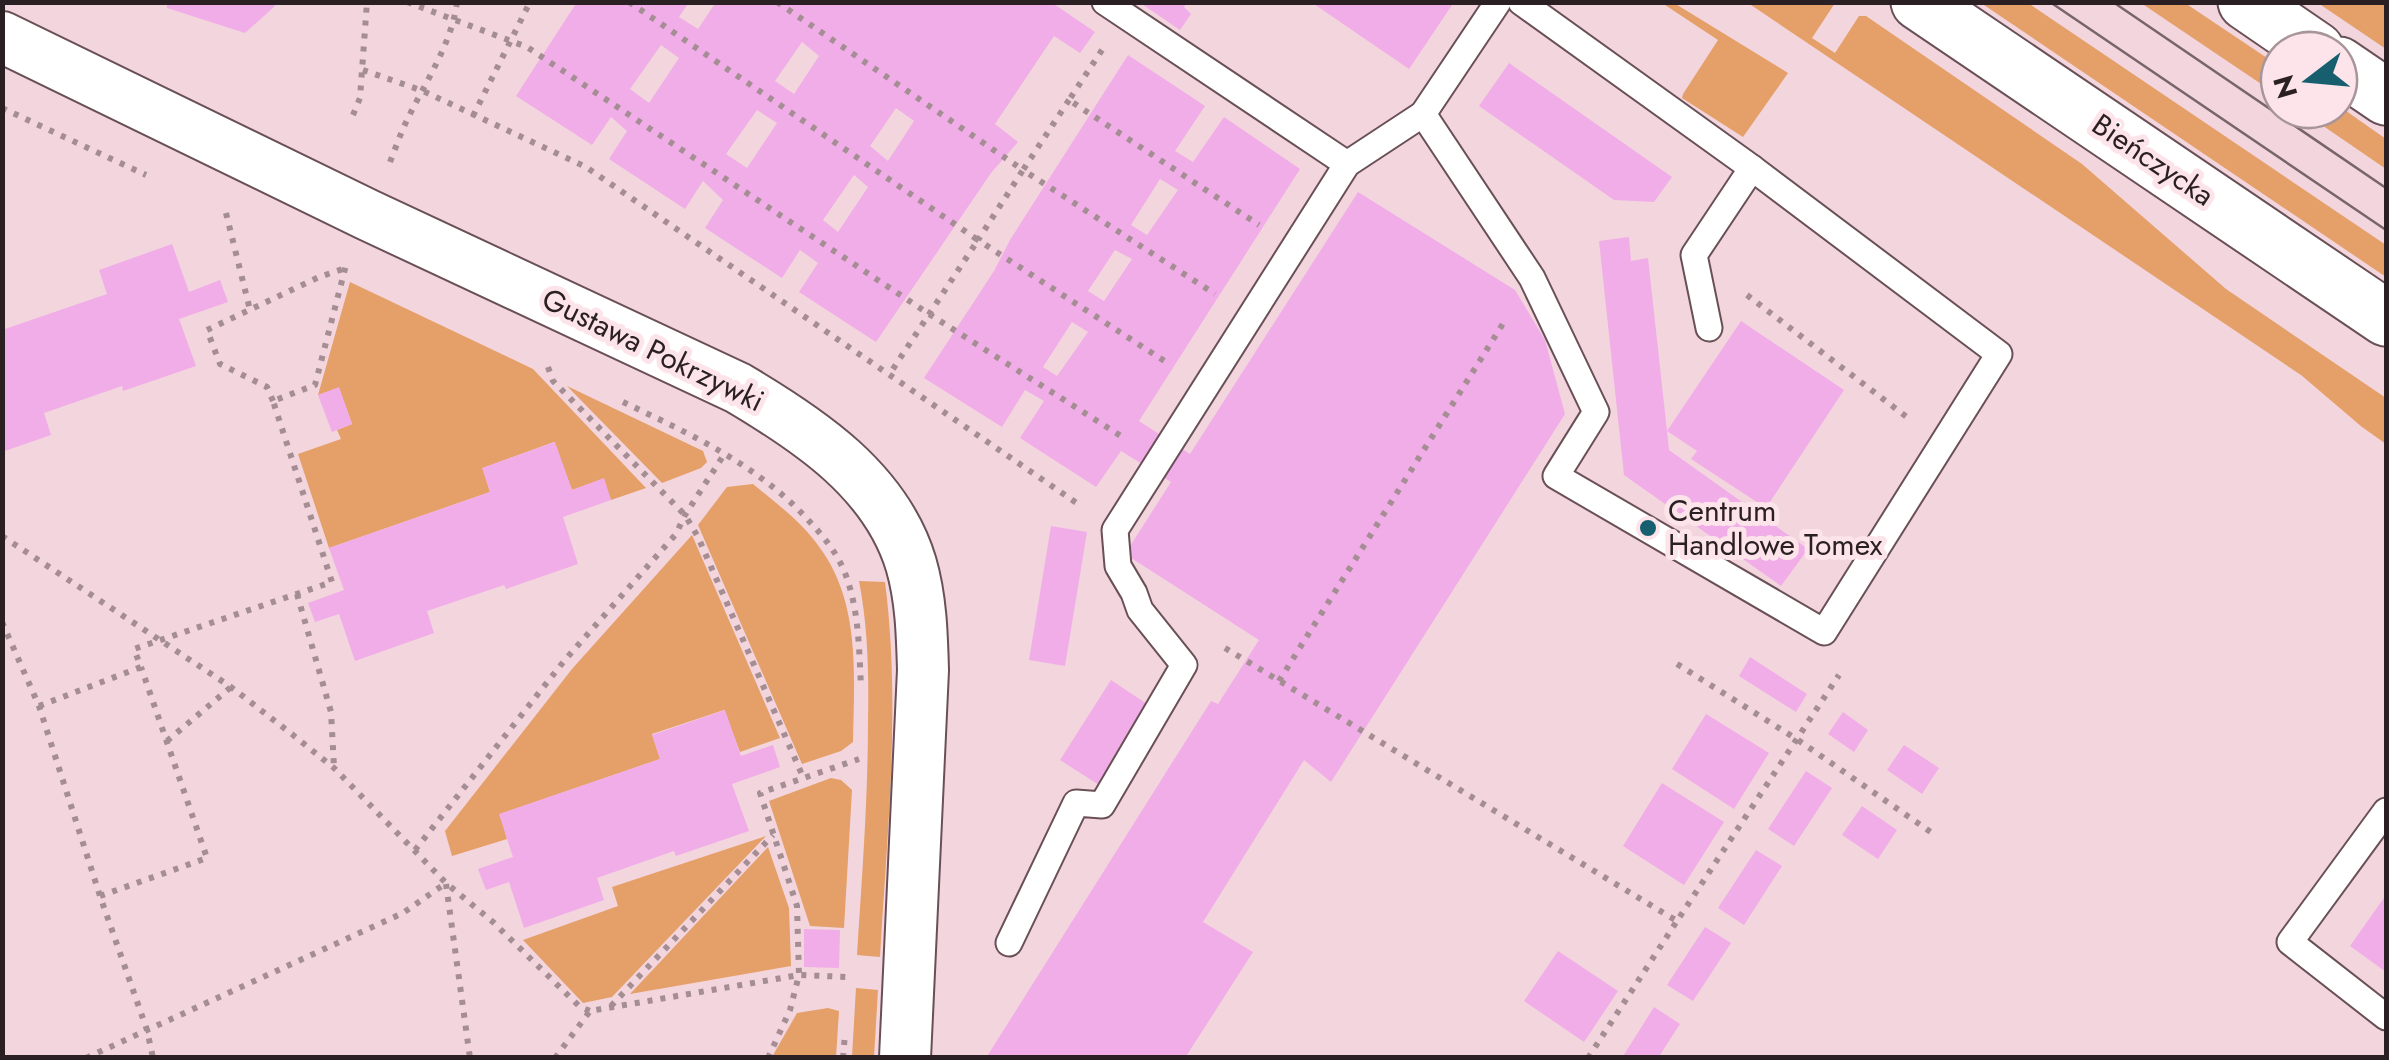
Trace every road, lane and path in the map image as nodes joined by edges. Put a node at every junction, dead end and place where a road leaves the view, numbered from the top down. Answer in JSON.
{"nodes":[{"id":1,"x":367,"y":2,"type":"edge"},
{"id":2,"x":406,"y":2,"type":"edge"},
{"id":3,"x":457,"y":2,"type":"edge"},
{"id":4,"x":530,"y":2,"type":"edge"},
{"id":5,"x":628,"y":2,"type":"edge"},
{"id":6,"x":778,"y":2,"type":"edge"},
{"id":7,"x":1498,"y":2,"type":"edge"},
{"id":8,"x":1521,"y":2,"type":"edge"},
{"id":9,"x":1919,"y":2,"type":"edge"},
{"id":10,"x":2246,"y":2,"type":"edge"},
{"id":11,"x":1115,"y":9,"type":"edge"},
{"id":12,"x":455,"y":19,"type":"junction"},
{"id":13,"x":2287,"y":30,"type":"edge"},
{"id":14,"x":2,"y":37,"type":"edge"},
{"id":15,"x":510,"y":41,"type":"junction"},
{"id":16,"x":363,"y":70,"type":"junction"},
{"id":17,"x":2359,"y":79,"type":"edge"},
{"id":18,"x":423,"y":91,"type":"junction"},
{"id":19,"x":2386,"y":98,"type":"edge"},
{"id":20,"x":1068,"y":100,"type":"junction"},
{"id":21,"x":2,"y":108,"type":"edge"},
{"id":22,"x":1424,"y":114,"type":"junction"},
{"id":23,"x":352,"y":115,"type":"dead end"},
{"id":24,"x":473,"y":116,"type":"junction"},
{"id":25,"x":1347,"y":164,"type":"junction"},
{"id":26,"x":1752,"y":168,"type":"junction"},
{"id":27,"x":1023,"y":170,"type":"junction"},
{"id":28,"x":385,"y":174,"type":"dead end"},
{"id":29,"x":162,"y":183,"type":"dead end"},
{"id":30,"x":212,"y":206,"type":"dead end"},
{"id":31,"x":226,"y":213,"type":"junction"},
{"id":32,"x":243,"y":221,"type":"dead end"},
{"id":33,"x":978,"y":240,"type":"junction"},
{"id":34,"x":1294,"y":247,"type":"junction"},
{"id":35,"x":352,"y":253,"type":"dead end"},
{"id":36,"x":1694,"y":256,"type":"junction"},
{"id":37,"x":328,"y":260,"type":"dead end"},
{"id":38,"x":345,"y":268,"type":"junction"},
{"id":39,"x":362,"y":277,"type":"dead end"},
{"id":40,"x":1532,"y":278,"type":"junction"},
{"id":41,"x":250,"y":310,"type":"junction"},
{"id":42,"x":930,"y":314,"type":"junction"},
{"id":43,"x":1250,"y":316,"type":"junction"},
{"id":44,"x":2386,"y":318,"type":"edge"},
{"id":45,"x":1709,"y":328,"type":"dead end"},
{"id":46,"x":564,"y":374,"type":"dead end"},
{"id":47,"x":889,"y":375,"type":"junction"},
{"id":48,"x":1205,"y":387,"type":"junction"},
{"id":49,"x":614,"y":398,"type":"dead end"},
{"id":50,"x":273,"y":401,"type":"junction"},
{"id":51,"x":1943,"y":444,"type":"junction"},
{"id":52,"x":725,"y":453,"type":"junction"},
{"id":53,"x":1159,"y":460,"type":"junction"},
{"id":54,"x":685,"y":515,"type":"junction"},
{"id":55,"x":1115,"y":530,"type":"junction"},
{"id":56,"x":2,"y":536,"type":"edge"},
{"id":57,"x":296,"y":594,"type":"junction"},
{"id":58,"x":2,"y":622,"type":"edge"},
{"id":59,"x":161,"y":640,"type":"junction"},
{"id":60,"x":1214,"y":642,"type":"dead end"},
{"id":61,"x":1677,"y":664,"type":"dead end"},
{"id":62,"x":1844,"y":667,"type":"dead end"},
{"id":63,"x":141,"y":668,"type":"junction"},
{"id":64,"x":1279,"y":681,"type":"junction"},
{"id":65,"x":231,"y":687,"type":"junction"},
{"id":66,"x":862,"y":696,"type":"dead end"},
{"id":67,"x":39,"y":706,"type":"junction"},
{"id":68,"x":1798,"y":740,"type":"junction"},
{"id":69,"x":168,"y":741,"type":"junction"},
{"id":70,"x":860,"y":743,"type":"dead end"},
{"id":71,"x":859,"y":759,"type":"junction"},
{"id":72,"x":334,"y":768,"type":"junction"},
{"id":73,"x":859,"y":769,"type":"dead end"},
{"id":74,"x":803,"y":778,"type":"junction"},
{"id":75,"x":2386,"y":810,"type":"edge"},
{"id":76,"x":773,"y":835,"type":"junction"},
{"id":77,"x":1934,"y":835,"type":"dead end"},
{"id":78,"x":415,"y":850,"type":"junction"},
{"id":79,"x":446,"y":883,"type":"junction"},
{"id":80,"x":100,"y":896,"type":"junction"},
{"id":81,"x":1677,"y":920,"type":"junction"},
{"id":82,"x":1010,"y":944,"type":"dead end"},
{"id":83,"x":799,"y":975,"type":"junction"},
{"id":84,"x":847,"y":994,"type":"dead end"},
{"id":85,"x":610,"y":1007,"type":"junction"},
{"id":86,"x":590,"y":1010,"type":"junction"},
{"id":87,"x":2386,"y":1016,"type":"edge"},
{"id":88,"x":845,"y":1026,"type":"dead end"},
{"id":89,"x":147,"y":1030,"type":"junction"},
{"id":90,"x":86,"y":1058,"type":"edge"},
{"id":91,"x":152,"y":1058,"type":"edge"},
{"id":92,"x":470,"y":1058,"type":"edge"},
{"id":93,"x":555,"y":1058,"type":"edge"},
{"id":94,"x":768,"y":1058,"type":"edge"},
{"id":95,"x":843,"y":1058,"type":"edge"},
{"id":96,"x":905,"y":1058,"type":"edge"},
{"id":97,"x":1588,"y":1058,"type":"edge"}],
"edges":[{"from":1,"to":16,"type":"path"},
{"from":2,"to":12,"type":"path"},
{"from":3,"to":12,"type":"path"},
{"from":4,"to":15,"type":"path"},
{"from":5,"to":33,"type":"path"},
{"from":6,"to":27,"type":"path"},
{"from":7,"to":22,"type":"lane"},
{"from":8,"to":26,"type":"lane"},
{"from":9,"to":44,"type":"main road","name":"Bieńczycka"},
{"from":10,"to":13,"type":"main road"},
{"from":11,"to":20,"type":"path"},
{"from":11,"to":25,"type":"lane"},
{"from":12,"to":15,"type":"path"},
{"from":12,"to":18,"type":"path"},
{"from":14,"to":96,"type":"street","name":"Gustawa Pokrzywki"},
{"from":15,"to":24,"type":"path"},
{"from":15,"to":42,"type":"path"},
{"from":16,"to":18,"type":"path"},
{"from":16,"to":23,"type":"path"},
{"from":17,"to":19,"type":"main road"},
{"from":18,"to":24,"type":"path"},
{"from":18,"to":28,"type":"path"},
{"from":20,"to":27,"type":"path"},
{"from":20,"to":34,"type":"path"},
{"from":21,"to":29,"type":"path"},
{"from":22,"to":25,"type":"lane"},
{"from":22,"to":40,"type":"lane"},
{"from":24,"to":47,"type":"path"},
{"from":25,"to":34,"type":"lane"},
{"from":26,"to":36,"type":"lane"},
{"from":26,"to":51,"type":"lane"},
{"from":27,"to":33,"type":"path"},
{"from":27,"to":43,"type":"path"},
{"from":30,"to":31,"type":"path"},
{"from":31,"to":32,"type":"path"},
{"from":31,"to":41,"type":"path"},
{"from":33,"to":42,"type":"path"},
{"from":33,"to":48,"type":"path"},
{"from":34,"to":43,"type":"lane"},
{"from":35,"to":38,"type":"path"},
{"from":36,"to":45,"type":"lane"},
{"from":36,"to":51,"type":"path"},
{"from":37,"to":38,"type":"path"},
{"from":38,"to":39,"type":"path"},
{"from":38,"to":41,"type":"path"},
{"from":38,"to":50,"type":"path"},
{"from":40,"to":51,"type":"lane"},
{"from":40,"to":64,"type":"path"},
{"from":41,"to":50,"type":"path"},
{"from":42,"to":47,"type":"path"},
{"from":42,"to":53,"type":"path"},
{"from":43,"to":48,"type":"lane"},
{"from":46,"to":54,"type":"path"},
{"from":47,"to":55,"type":"path"},
{"from":48,"to":53,"type":"lane"},
{"from":49,"to":52,"type":"path"},
{"from":50,"to":57,"type":"path"},
{"from":52,"to":54,"type":"path"},
{"from":52,"to":66,"type":"path"},
{"from":53,"to":55,"type":"lane"},
{"from":54,"to":74,"type":"path"},
{"from":54,"to":78,"type":"path"},
{"from":55,"to":82,"type":"lane"},
{"from":56,"to":59,"type":"path"},
{"from":57,"to":59,"type":"path"},
{"from":57,"to":72,"type":"path"},
{"from":58,"to":67,"type":"path"},
{"from":59,"to":63,"type":"path"},
{"from":59,"to":65,"type":"path"},
{"from":60,"to":64,"type":"path"},
{"from":61,"to":68,"type":"path"},
{"from":62,"to":68,"type":"path"},
{"from":63,"to":67,"type":"path"},
{"from":63,"to":69,"type":"path"},
{"from":64,"to":81,"type":"path"},
{"from":65,"to":69,"type":"path"},
{"from":65,"to":72,"type":"path"},
{"from":67,"to":80,"type":"path"},
{"from":68,"to":77,"type":"path"},
{"from":68,"to":81,"type":"path"},
{"from":69,"to":80,"type":"path"},
{"from":70,"to":71,"type":"path"},
{"from":71,"to":73,"type":"path"},
{"from":71,"to":74,"type":"path"},
{"from":72,"to":78,"type":"path"},
{"from":74,"to":76,"type":"path"},
{"from":75,"to":87,"type":"lane"},
{"from":76,"to":83,"type":"path"},
{"from":76,"to":85,"type":"path"},
{"from":78,"to":79,"type":"path"},
{"from":79,"to":86,"type":"path"},
{"from":79,"to":89,"type":"path"},
{"from":79,"to":92,"type":"path"},
{"from":80,"to":89,"type":"path"},
{"from":81,"to":97,"type":"path"},
{"from":83,"to":84,"type":"path"},
{"from":83,"to":85,"type":"path"},
{"from":83,"to":94,"type":"path"},
{"from":85,"to":86,"type":"path"},
{"from":86,"to":93,"type":"path"},
{"from":88,"to":95,"type":"path"},
{"from":89,"to":90,"type":"path"},
{"from":89,"to":91,"type":"path"}]}
